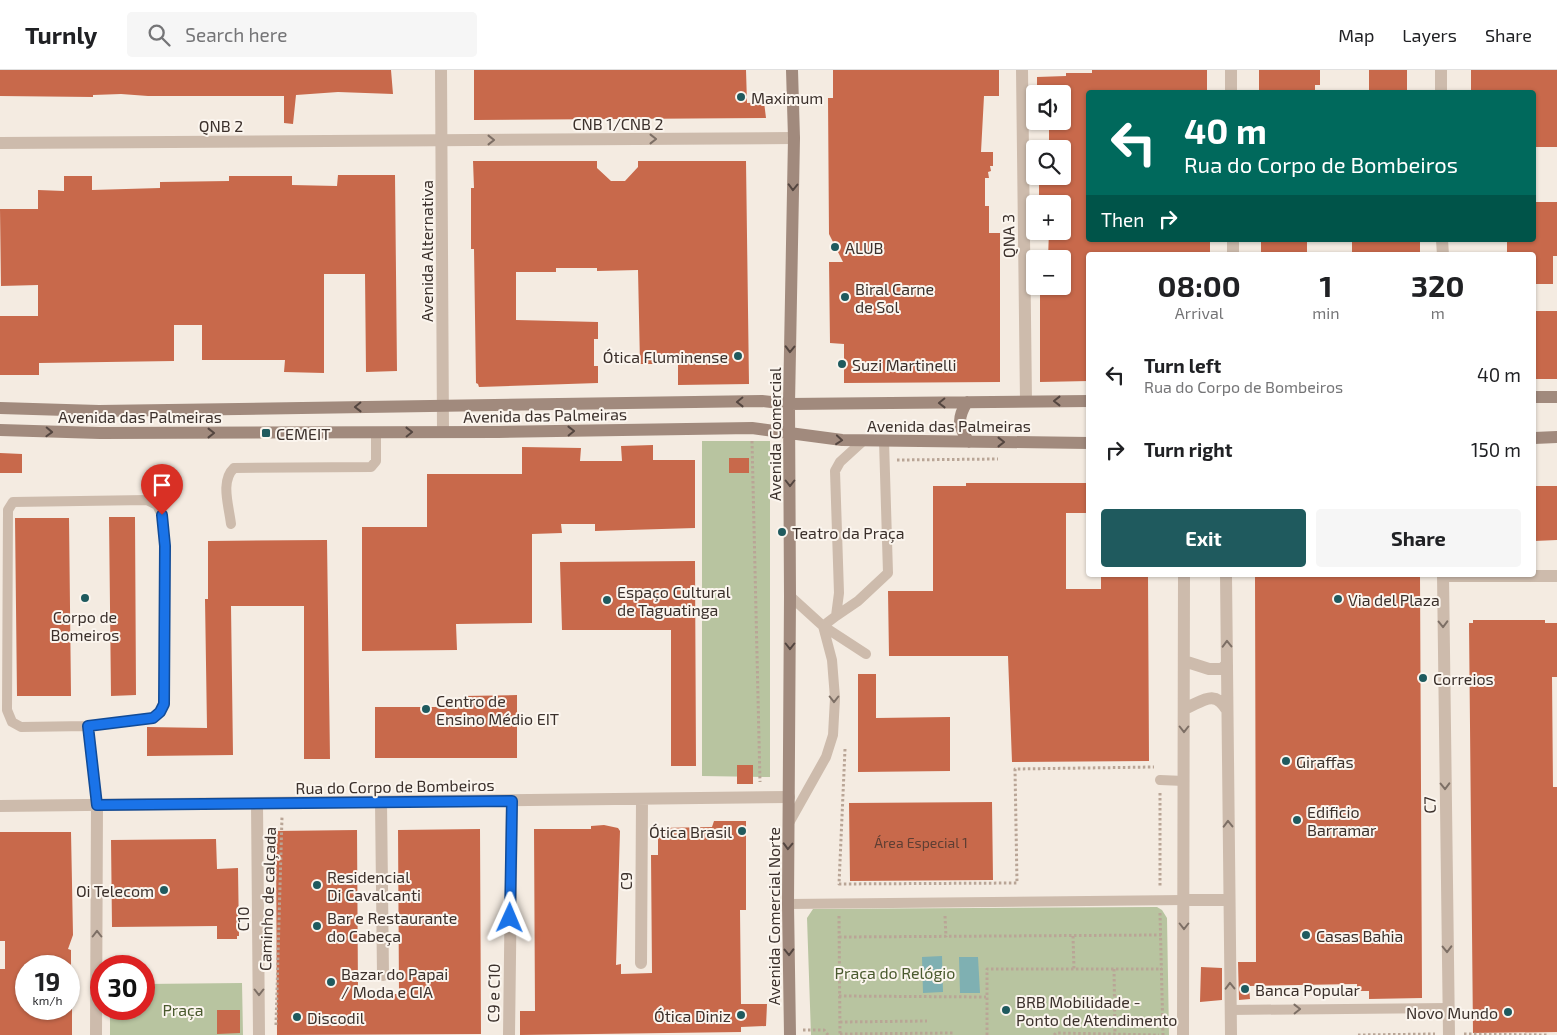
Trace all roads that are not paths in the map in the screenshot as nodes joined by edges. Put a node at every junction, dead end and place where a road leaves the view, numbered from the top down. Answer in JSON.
{"nodes":[{"id":1,"x":441,"y":70,"type":"edge"},
{"id":2,"x":792,"y":70,"type":"edge"},
{"id":3,"x":1022,"y":70,"type":"edge"},
{"id":4,"x":1231,"y":70,"type":"edge"},
{"id":5,"x":1441,"y":70,"type":"edge"},
{"id":6,"x":1231,"y":90,"type":"edge"},
{"id":7,"x":1441,"y":90,"type":"edge"},
{"id":8,"x":794,"y":138,"type":"junction"},
{"id":9,"x":442,"y":140,"type":"junction"},
{"id":10,"x":0,"y":143,"type":"edge"},
{"id":11,"x":1536,"y":397,"type":"edge"},
{"id":12,"x":1557,"y":397,"type":"edge"},
{"id":13,"x":1026,"y":401,"type":"junction"},
{"id":14,"x":1086,"y":401,"type":"edge"},
{"id":15,"x":966,"y":402,"type":"junction"},
{"id":16,"x":789,"y":404,"type":"junction"},
{"id":17,"x":442,"y":406,"type":"junction"},
{"id":18,"x":0,"y":408,"type":"edge"},
{"id":19,"x":99,"y":411,"type":"junction"},
{"id":20,"x":0,"y":430,"type":"edge"},
{"id":21,"x":443,"y":431,"type":"junction"},
{"id":22,"x":376,"y":432,"type":"junction"},
{"id":23,"x":100,"y":433,"type":"junction"},
{"id":24,"x":790,"y":434,"type":"junction"},
{"id":25,"x":1557,"y":437,"type":"edge"},
{"id":26,"x":1536,"y":438,"type":"edge"},
{"id":27,"x":863,"y":441,"type":"junction"},
{"id":28,"x":884,"y":441,"type":"junction"},
{"id":29,"x":968,"y":442,"type":"junction"},
{"id":30,"x":1086,"y":443,"type":"edge"},
{"id":31,"x":231,"y":524,"type":"dead end"},
{"id":32,"x":1536,"y":576,"type":"edge"},
{"id":33,"x":1557,"y":576,"type":"edge"},
{"id":34,"x":1184,"y":577,"type":"edge"},
{"id":35,"x":1226,"y":577,"type":"edge"},
{"id":36,"x":1442,"y":577,"type":"edge"},
{"id":37,"x":790,"y":596,"type":"junction"},
{"id":38,"x":836,"y":616,"type":"junction"},
{"id":39,"x":823,"y":626,"type":"junction"},
{"id":40,"x":866,"y":654,"type":"dead end"},
{"id":41,"x":1184,"y":661,"type":"junction"},
{"id":42,"x":1227,"y":664,"type":"junction"},
{"id":43,"x":1184,"y":709,"type":"junction"},
{"id":44,"x":1227,"y":710,"type":"junction"},
{"id":45,"x":88,"y":726,"type":"junction"},
{"id":46,"x":1160,"y":780,"type":"road end"},
{"id":47,"x":1184,"y":781,"type":"junction"},
{"id":48,"x":789,"y":797,"type":"junction"},
{"id":49,"x":642,"y":800,"type":"junction"},
{"id":50,"x":512,"y":801,"type":"junction"},
{"id":51,"x":381,"y":802,"type":"junction"},
{"id":52,"x":258,"y":804,"type":"junction"},
{"id":53,"x":97,"y":805,"type":"junction"},
{"id":54,"x":0,"y":806,"type":"edge"},
{"id":55,"x":789,"y":823,"type":"junction"},
{"id":56,"x":1184,"y":900,"type":"junction"},
{"id":57,"x":1229,"y":900,"type":"junction"},
{"id":58,"x":788,"y":904,"type":"junction"},
{"id":59,"x":641,"y":963,"type":"dead end"},
{"id":60,"x":383,"y":975,"type":"dead end"},
{"id":61,"x":1448,"y":1008,"type":"junction"},
{"id":62,"x":1230,"y":1010,"type":"junction"},
{"id":63,"x":96,"y":1035,"type":"edge"},
{"id":64,"x":259,"y":1035,"type":"edge"},
{"id":65,"x":509,"y":1035,"type":"edge"},
{"id":66,"x":790,"y":1035,"type":"edge"},
{"id":67,"x":1184,"y":1035,"type":"edge"},
{"id":68,"x":1231,"y":1035,"type":"edge"},
{"id":69,"x":1449,"y":1035,"type":"edge"}],
"edges":[{"from":1,"to":9,"type":"street","name":"Avenida Alternativa"},
{"from":2,"to":8,"type":"main road","name":"Avenida Comercial"},
{"from":3,"to":13,"type":"street","name":"QNA 3"},
{"from":4,"to":6,"type":"street"},
{"from":5,"to":7,"type":"street"},
{"from":9,"to":8,"type":"street","name":"CNB 1/CNB 2","one_way":true},
{"from":8,"to":16,"type":"main road","name":"Avenida Comercial","one_way":true},
{"from":9,"to":10,"type":"street","name":"QNB 2"},
{"from":9,"to":17,"type":"street","name":"Avenida Alternativa"},
{"from":11,"to":12,"type":"main road"},
{"from":14,"to":13,"type":"main road","name":"Avenida das Palmeiras","one_way":true},
{"from":13,"to":15,"type":"main road","name":"Avenida das Palmeiras"},
{"from":15,"to":16,"type":"main road","name":"Avenida das Palmeiras","one_way":true},
{"from":15,"to":29,"type":"main road"},
{"from":16,"to":17,"type":"main road","name":"Avenida das Palmeiras","one_way":true},
{"from":16,"to":24,"type":"main road","name":"Avenida Comercial"},
{"from":17,"to":19,"type":"main road","name":"Avenida das Palmeiras","one_way":true},
{"from":17,"to":21,"type":"street","name":"Avenida Alternativa"},
{"from":18,"to":19,"type":"main road","name":"Avenida das Palmeiras"},
{"from":19,"to":23,"type":"main road"},
{"from":20,"to":23,"type":"main road","name":"Avenida das Palmeiras","one_way":true},
{"from":22,"to":21,"type":"main road","name":"Avenida das Palmeiras","one_way":true},
{"from":21,"to":24,"type":"main road","name":"Avenida das Palmeiras","one_way":true},
{"from":23,"to":22,"type":"main road","name":"Avenida das Palmeiras","one_way":true},
{"from":22,"to":31,"type":"lane"},
{"from":24,"to":27,"type":"main road","name":"Avenida das Palmeiras","one_way":true},
{"from":24,"to":37,"type":"main road","name":"Avenida Comercial","one_way":true},
{"from":25,"to":26,"type":"main road"},
{"from":27,"to":28,"type":"main road","name":"Avenida das Palmeiras"},
{"from":27,"to":38,"type":"lane"},
{"from":28,"to":29,"type":"main road","name":"Avenida das Palmeiras"},
{"from":28,"to":38,"type":"lane"},
{"from":29,"to":30,"type":"main road","name":"Avenida das Palmeiras","one_way":true},
{"from":32,"to":33,"type":"street"},
{"from":34,"to":41,"type":"street"},
{"from":42,"to":35,"type":"street","one_way":true},
{"from":36,"to":61,"type":"street","name":"C7","one_way":true},
{"from":37,"to":39,"type":"lane"},
{"from":37,"to":48,"type":"main road","name":"Avenida Comercial","one_way":true},
{"from":38,"to":39,"type":"lane"},
{"from":39,"to":40,"type":"lane"},
{"from":39,"to":55,"type":"lane","one_way":true},
{"from":41,"to":42,"type":"street"},
{"from":41,"to":43,"type":"street"},
{"from":42,"to":44,"type":"street"},
{"from":43,"to":44,"type":"street"},
{"from":43,"to":47,"type":"street","one_way":true},
{"from":57,"to":44,"type":"street","one_way":true},
{"from":45,"to":45,"type":"lane"},
{"from":45,"to":53,"type":"lane"},
{"from":46,"to":47,"type":"lane"},
{"from":47,"to":56,"type":"street"},
{"from":48,"to":49,"type":"street","name":"Rua do Corpo de Bombeiros"},
{"from":48,"to":55,"type":"main road","name":"Avenida Comercial Norte"},
{"from":49,"to":50,"type":"street","name":"Rua do Corpo de Bombeiros"},
{"from":49,"to":59,"type":"street","name":"C9"},
{"from":50,"to":51,"type":"street","name":"Rua do Corpo de Bombeiros"},
{"from":50,"to":65,"type":"street","name":"C9 e C10"},
{"from":51,"to":52,"type":"street","name":"Rua do Corpo de Bombeiros"},
{"from":51,"to":60,"type":"street"},
{"from":52,"to":53,"type":"street","name":"Rua do Corpo de Bombeiros"},
{"from":52,"to":64,"type":"street","name":"C10","one_way":true},
{"from":53,"to":54,"type":"street","name":"Rua do Corpo de Bombeiros"},
{"from":63,"to":53,"type":"street","one_way":true},
{"from":55,"to":58,"type":"main road","name":"Avenida Comercial Norte","one_way":true},
{"from":56,"to":57,"type":"street"},
{"from":56,"to":58,"type":"lane"},
{"from":56,"to":67,"type":"street","one_way":true},
{"from":62,"to":57,"type":"street","one_way":true},
{"from":58,"to":66,"type":"main road","name":"Avenida Comercial Norte","one_way":true},
{"from":62,"to":61,"type":"lane","one_way":true},
{"from":61,"to":69,"type":"street","name":"C7"},
{"from":62,"to":68,"type":"street"}]}
